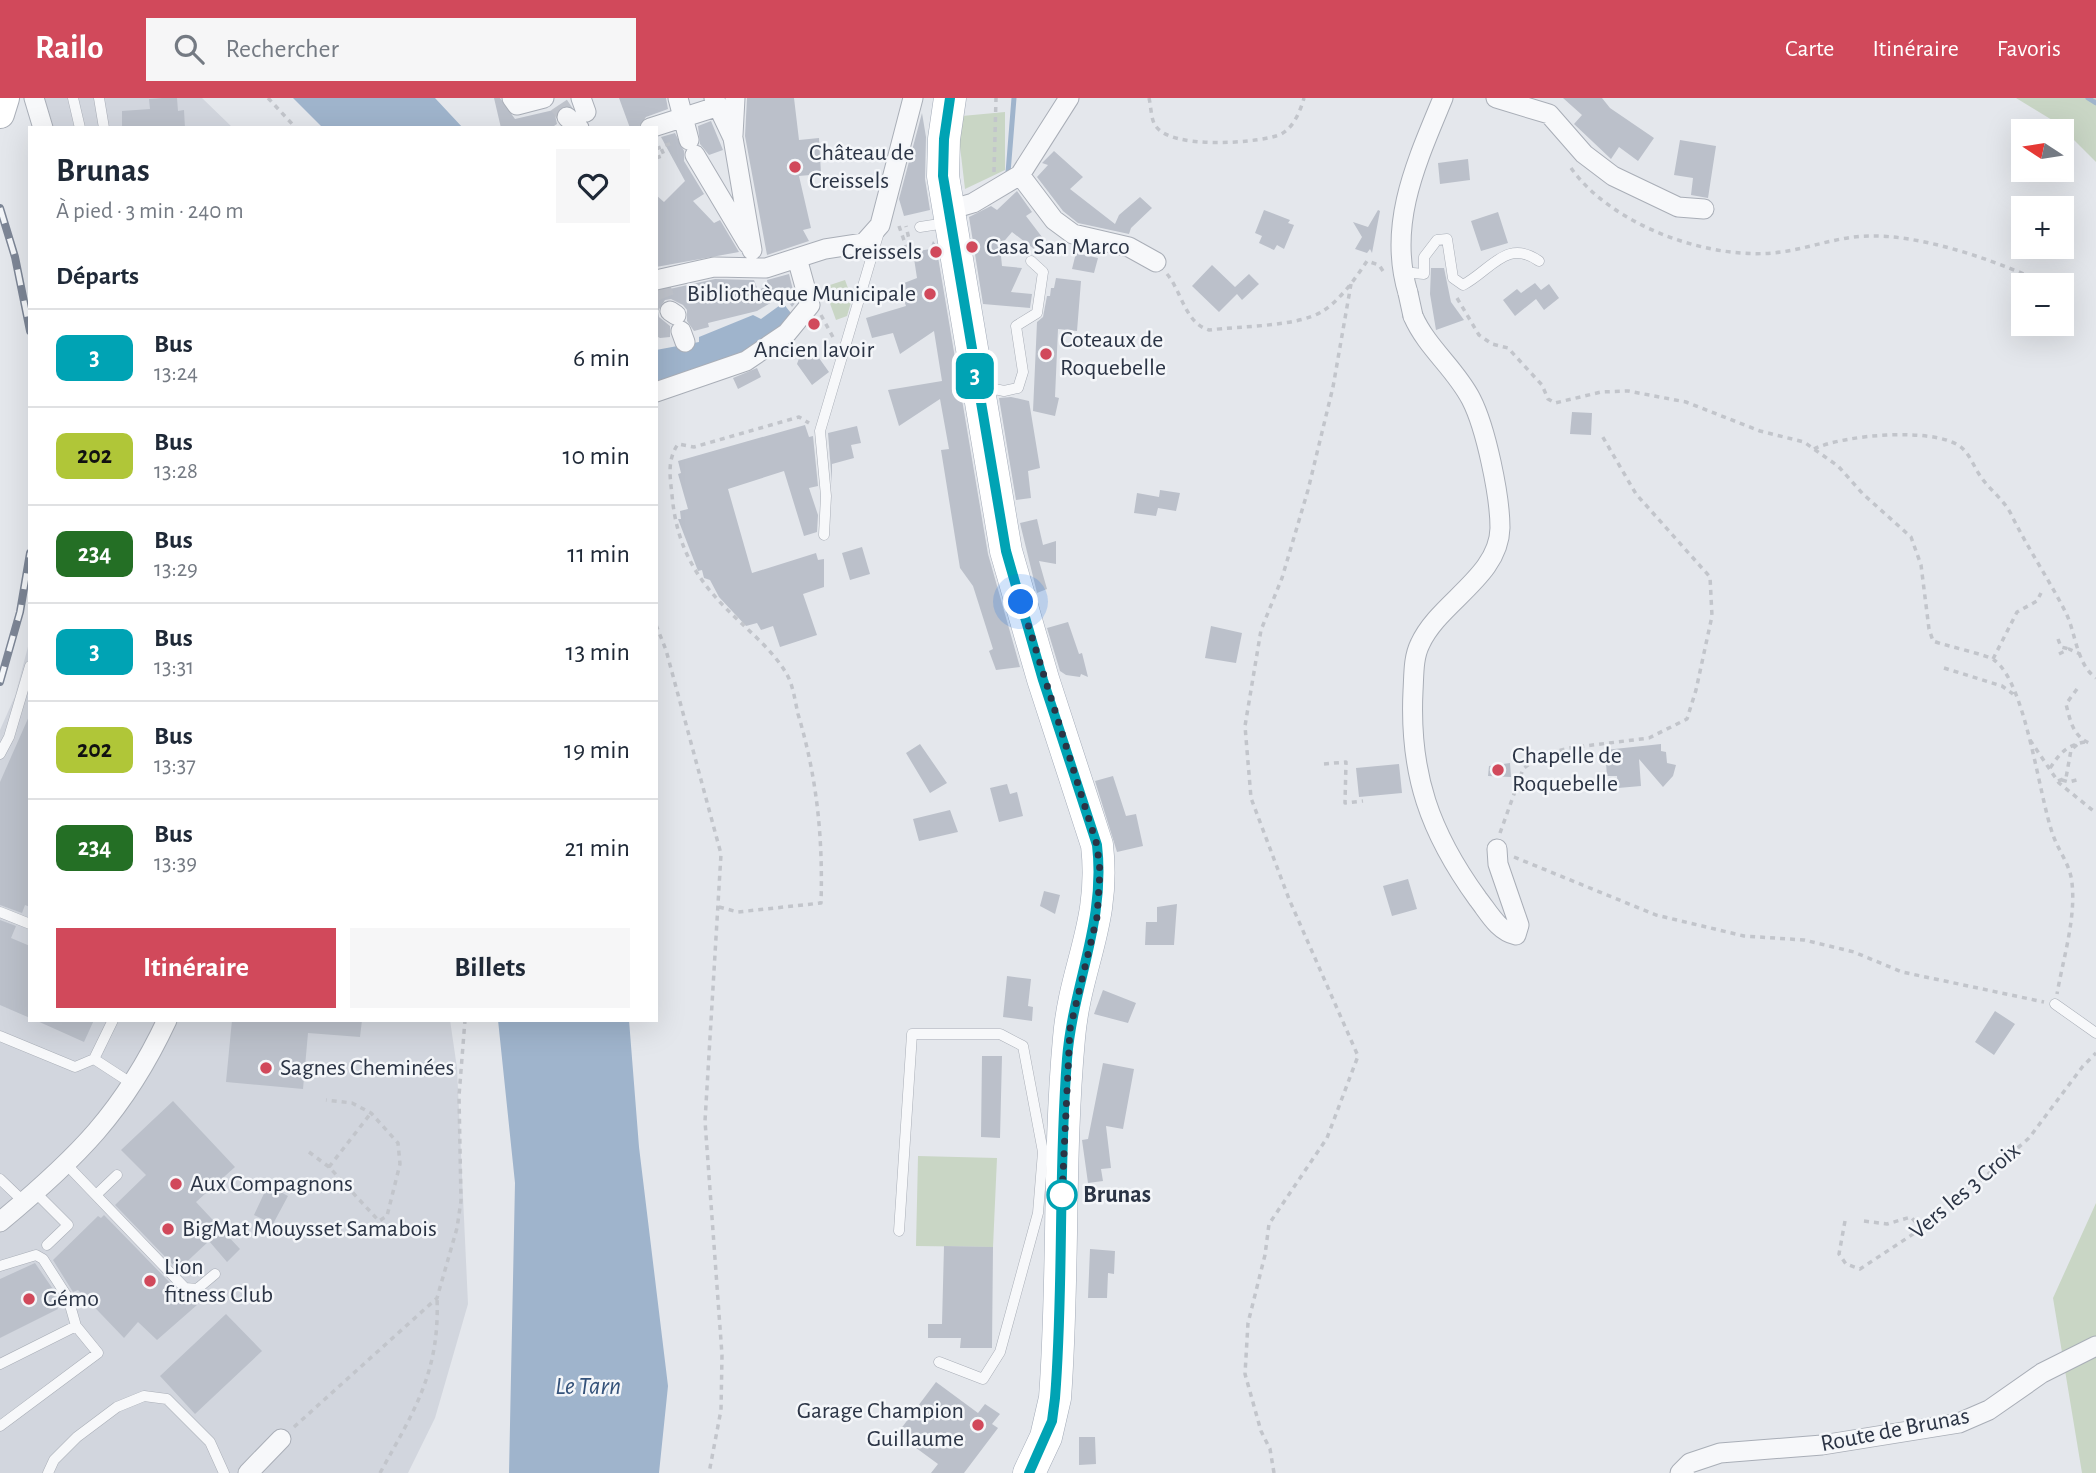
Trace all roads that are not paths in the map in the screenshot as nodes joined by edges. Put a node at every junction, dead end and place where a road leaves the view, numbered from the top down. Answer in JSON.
{"nodes":[{"id":1,"x":5,"y":98,"type":"edge"},
{"id":2,"x":20,"y":98,"type":"edge"},
{"id":3,"x":73,"y":98,"type":"edge"},
{"id":4,"x":99,"y":98,"type":"edge"},
{"id":5,"x":512,"y":98,"type":"edge"},
{"id":6,"x":678,"y":98,"type":"edge"},
{"id":7,"x":735,"y":98,"type":"edge"},
{"id":8,"x":913,"y":98,"type":"edge"},
{"id":9,"x":950,"y":98,"type":"edge"},
{"id":10,"x":1069,"y":98,"type":"edge"},
{"id":11,"x":1443,"y":98,"type":"edge"},
{"id":12,"x":1496,"y":98,"type":"edge"},
{"id":13,"x":715,"y":103,"type":"edge"},
{"id":14,"x":566,"y":108,"type":"edge"},
{"id":15,"x":38,"y":112,"type":"edge"},
{"id":16,"x":0,"y":114,"type":"edge"},
{"id":17,"x":685,"y":118,"type":"junction"},
{"id":18,"x":80,"y":126,"type":"edge"},
{"id":19,"x":104,"y":126,"type":"edge"},
{"id":20,"x":657,"y":126,"type":"edge"},
{"id":21,"x":733,"y":138,"type":"junction"},
{"id":22,"x":1020,"y":175,"type":"junction"},
{"id":23,"x":1704,"y":209,"type":"dead end"},
{"id":24,"x":940,"y":220,"type":"junction"},
{"id":25,"x":890,"y":224,"type":"junction"},
{"id":26,"x":797,"y":258,"type":"junction"},
{"id":27,"x":1031,"y":261,"type":"dead end"},
{"id":28,"x":1539,"y":261,"type":"dead end"},
{"id":29,"x":1156,"y":262,"type":"road end"},
{"id":30,"x":1395,"y":275,"type":"junction"},
{"id":31,"x":658,"y":280,"type":"edge"},
{"id":32,"x":977,"y":386,"type":"junction"},
{"id":33,"x":658,"y":391,"type":"edge"},
{"id":34,"x":824,"y":535,"type":"dead end"},
{"id":35,"x":28,"y":673,"type":"edge"},
{"id":36,"x":0,"y":754,"type":"edge"},
{"id":37,"x":1497,"y":849,"type":"road end"},
{"id":38,"x":0,"y":912,"type":"edge"},
{"id":39,"x":28,"y":923,"type":"edge"},
{"id":40,"x":2055,"y":1004,"type":"road end"},
{"id":41,"x":112,"y":1022,"type":"edge"},
{"id":42,"x":166,"y":1022,"type":"edge"},
{"id":43,"x":2096,"y":1033,"type":"edge"},
{"id":44,"x":0,"y":1036,"type":"edge"},
{"id":45,"x":94,"y":1059,"type":"junction"},
{"id":46,"x":134,"y":1085,"type":"junction"},
{"id":47,"x":66,"y":1164,"type":"junction"},
{"id":48,"x":117,"y":1175,"type":"dead end"},
{"id":49,"x":0,"y":1179,"type":"edge"},
{"id":50,"x":96,"y":1195,"type":"junction"},
{"id":51,"x":29,"y":1197,"type":"junction"},
{"id":52,"x":1050,"y":1214,"type":"junction"},
{"id":53,"x":0,"y":1222,"type":"edge"},
{"id":54,"x":899,"y":1231,"type":"dead end"},
{"id":55,"x":47,"y":1245,"type":"dead end"},
{"id":56,"x":0,"y":1266,"type":"edge"},
{"id":57,"x":215,"y":1274,"type":"dead end"},
{"id":58,"x":76,"y":1326,"type":"junction"},
{"id":59,"x":2096,"y":1346,"type":"edge"},
{"id":60,"x":939,"y":1362,"type":"dead end"},
{"id":61,"x":0,"y":1364,"type":"edge"},
{"id":62,"x":0,"y":1426,"type":"edge"},
{"id":63,"x":281,"y":1439,"type":"road end"},
{"id":64,"x":219,"y":1471,"type":"edge"},
{"id":65,"x":48,"y":1473,"type":"edge"},
{"id":66,"x":248,"y":1473,"type":"edge"},
{"id":67,"x":1029,"y":1473,"type":"edge"},
{"id":68,"x":1680,"y":1473,"type":"edge"}],
"edges":[{"from":1,"to":16,"type":"main road"},
{"from":2,"to":15,"type":"street"},
{"from":3,"to":18,"type":"lane"},
{"from":4,"to":19,"type":"lane"},
{"from":5,"to":14,"type":"street"},
{"from":6,"to":17,"type":"street"},
{"from":7,"to":21,"type":"street"},
{"from":8,"to":25,"type":"street"},
{"from":9,"to":24,"type":"main road"},
{"from":10,"to":22,"type":"street"},
{"from":11,"to":30,"type":"street"},
{"from":12,"to":23,"type":"street"},
{"from":13,"to":17,"type":"street"},
{"from":13,"to":21,"type":"street"},
{"from":17,"to":20,"type":"street"},
{"from":17,"to":21,"type":"street"},
{"from":22,"to":24,"type":"street"},
{"from":22,"to":29,"type":"street"},
{"from":24,"to":32,"type":"main road"},
{"from":25,"to":26,"type":"street"},
{"from":25,"to":34,"type":"lane"},
{"from":26,"to":31,"type":"street"},
{"from":26,"to":33,"type":"street"},
{"from":27,"to":32,"type":"lane"},
{"from":28,"to":30,"type":"lane"},
{"from":30,"to":37,"type":"street","bridge":true},
{"from":32,"to":52,"type":"main road"},
{"from":35,"to":36,"type":"lane"},
{"from":38,"to":39,"type":"lane"},
{"from":40,"to":43,"type":"lane"},
{"from":41,"to":45,"type":"lane"},
{"from":42,"to":46,"type":"street"},
{"from":44,"to":45,"type":"lane"},
{"from":45,"to":46,"type":"lane"},
{"from":46,"to":47,"type":"street"},
{"from":47,"to":50,"type":"lane"},
{"from":47,"to":51,"type":"street"},
{"from":48,"to":50,"type":"lane"},
{"from":49,"to":51,"type":"lane"},
{"from":50,"to":57,"type":"lane"},
{"from":51,"to":53,"type":"street"},
{"from":51,"to":55,"type":"lane"},
{"from":52,"to":54,"type":"lane"},
{"from":52,"to":60,"type":"lane"},
{"from":52,"to":67,"type":"main road"},
{"from":56,"to":58,"type":"lane"},
{"from":58,"to":61,"type":"lane"},
{"from":58,"to":62,"type":"lane"},
{"from":59,"to":68,"type":"street","name":"Route de Brunas"},
{"from":63,"to":66,"type":"street"},
{"from":64,"to":65,"type":"lane"}]}
